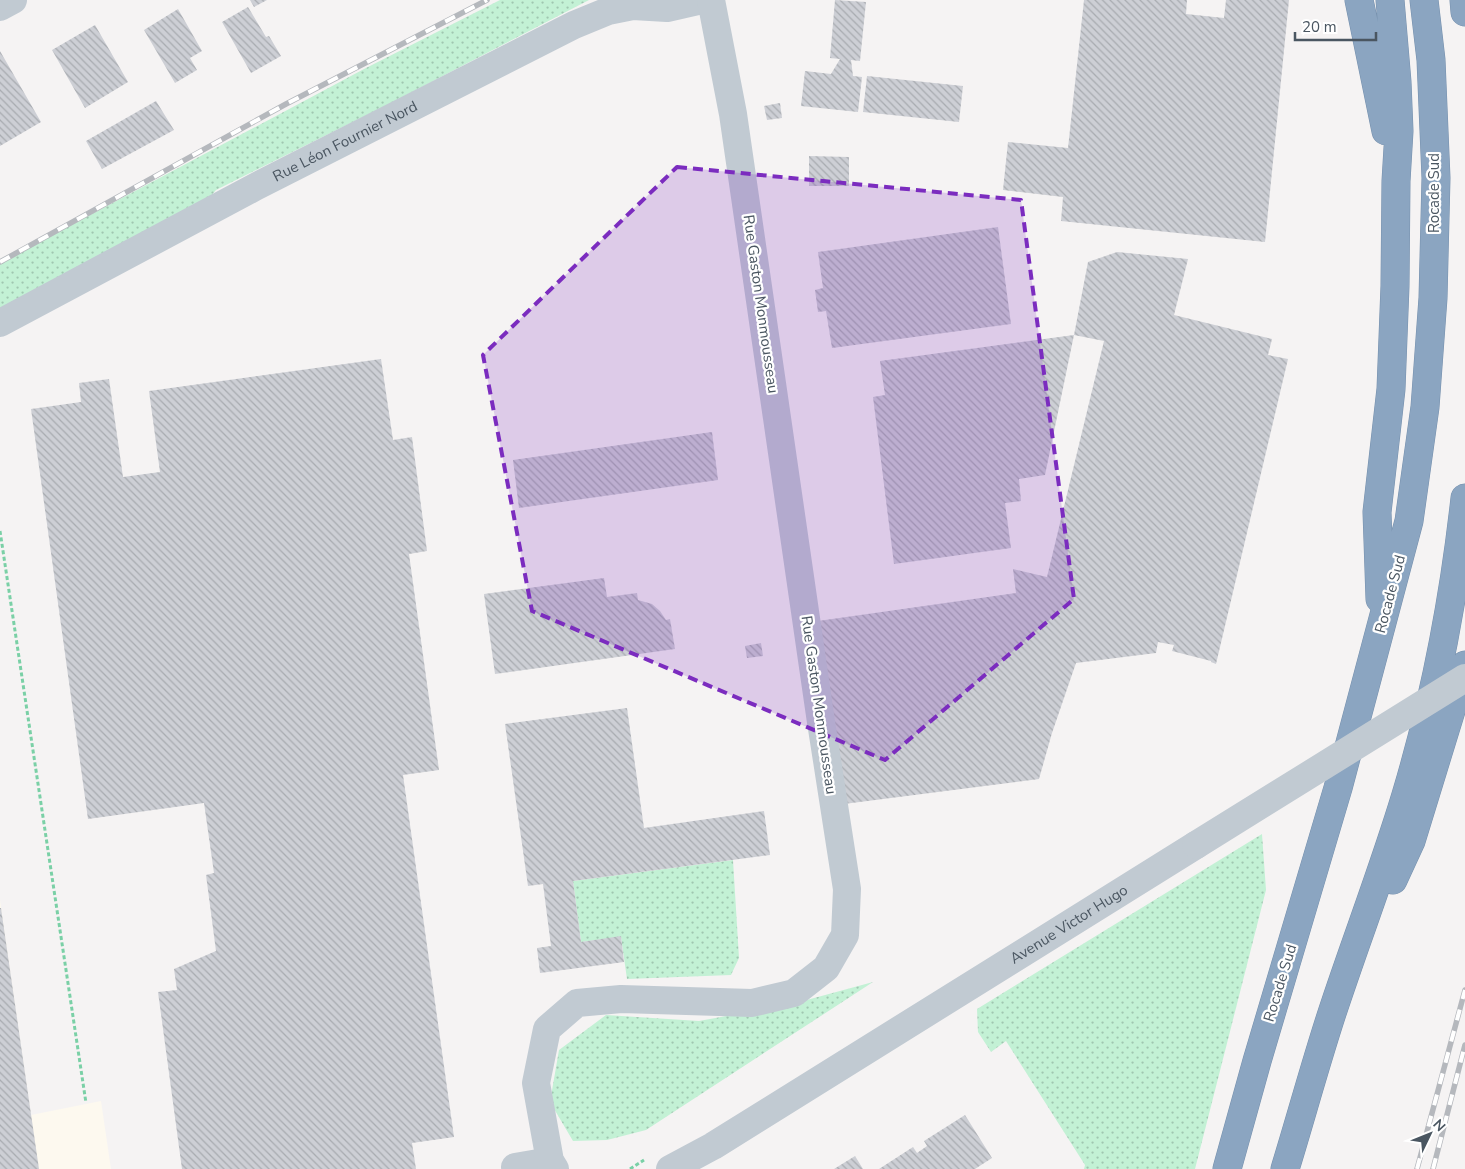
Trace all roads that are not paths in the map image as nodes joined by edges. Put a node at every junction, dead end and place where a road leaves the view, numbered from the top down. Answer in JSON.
{"nodes":[{"id":1,"x":13,"y":0,"type":"edge"},
{"id":2,"x":702,"y":0,"type":"edge"},
{"id":3,"x":711,"y":0,"type":"edge"},
{"id":4,"x":1359,"y":0,"type":"edge"},
{"id":5,"x":1390,"y":0,"type":"edge"},
{"id":6,"x":1424,"y":0,"type":"edge"},
{"id":7,"x":1464,"y":0,"type":"edge"},
{"id":8,"x":0,"y":7,"type":"edge"},
{"id":9,"x":1465,"y":12,"type":"edge"},
{"id":10,"x":1396,"y":181,"type":"junction"},
{"id":11,"x":0,"y":323,"type":"edge"},
{"id":12,"x":1465,"y":498,"type":"edge"},
{"id":13,"x":1382,"y":625,"type":"junction"},
{"id":14,"x":1465,"y":665,"type":"edge"},
{"id":15,"x":1465,"y":678,"type":"edge"},
{"id":16,"x":1331,"y":1016,"type":"junction"},
{"id":17,"x":553,"y":1165,"type":"edge"},
{"id":18,"x":515,"y":1167,"type":"dead end"},
{"id":19,"x":670,"y":1169,"type":"edge"},
{"id":20,"x":1227,"y":1169,"type":"edge"},
{"id":21,"x":1285,"y":1169,"type":"edge"}],
"edges":[{"from":1,"to":8,"type":"street"},
{"from":2,"to":11,"type":"street","name":"Rue Léon Fournier Nord"},
{"from":3,"to":17,"type":"street","name":"Rue Gaston Monmousseau"},
{"from":4,"to":10,"type":"highway"},
{"from":5,"to":10,"type":"highway"},
{"from":6,"to":13,"type":"highway","name":"Rocade Sud"},
{"from":7,"to":9,"type":"highway"},
{"from":10,"to":13,"type":"highway"},
{"from":12,"to":16,"type":"highway"},
{"from":13,"to":20,"type":"highway","name":"Rocade Sud"},
{"from":14,"to":16,"type":"highway"},
{"from":15,"to":19,"type":"street","name":"Avenue Victor Hugo","bridge":true},
{"from":16,"to":21,"type":"highway"},
{"from":17,"to":18,"type":"street"}]}
